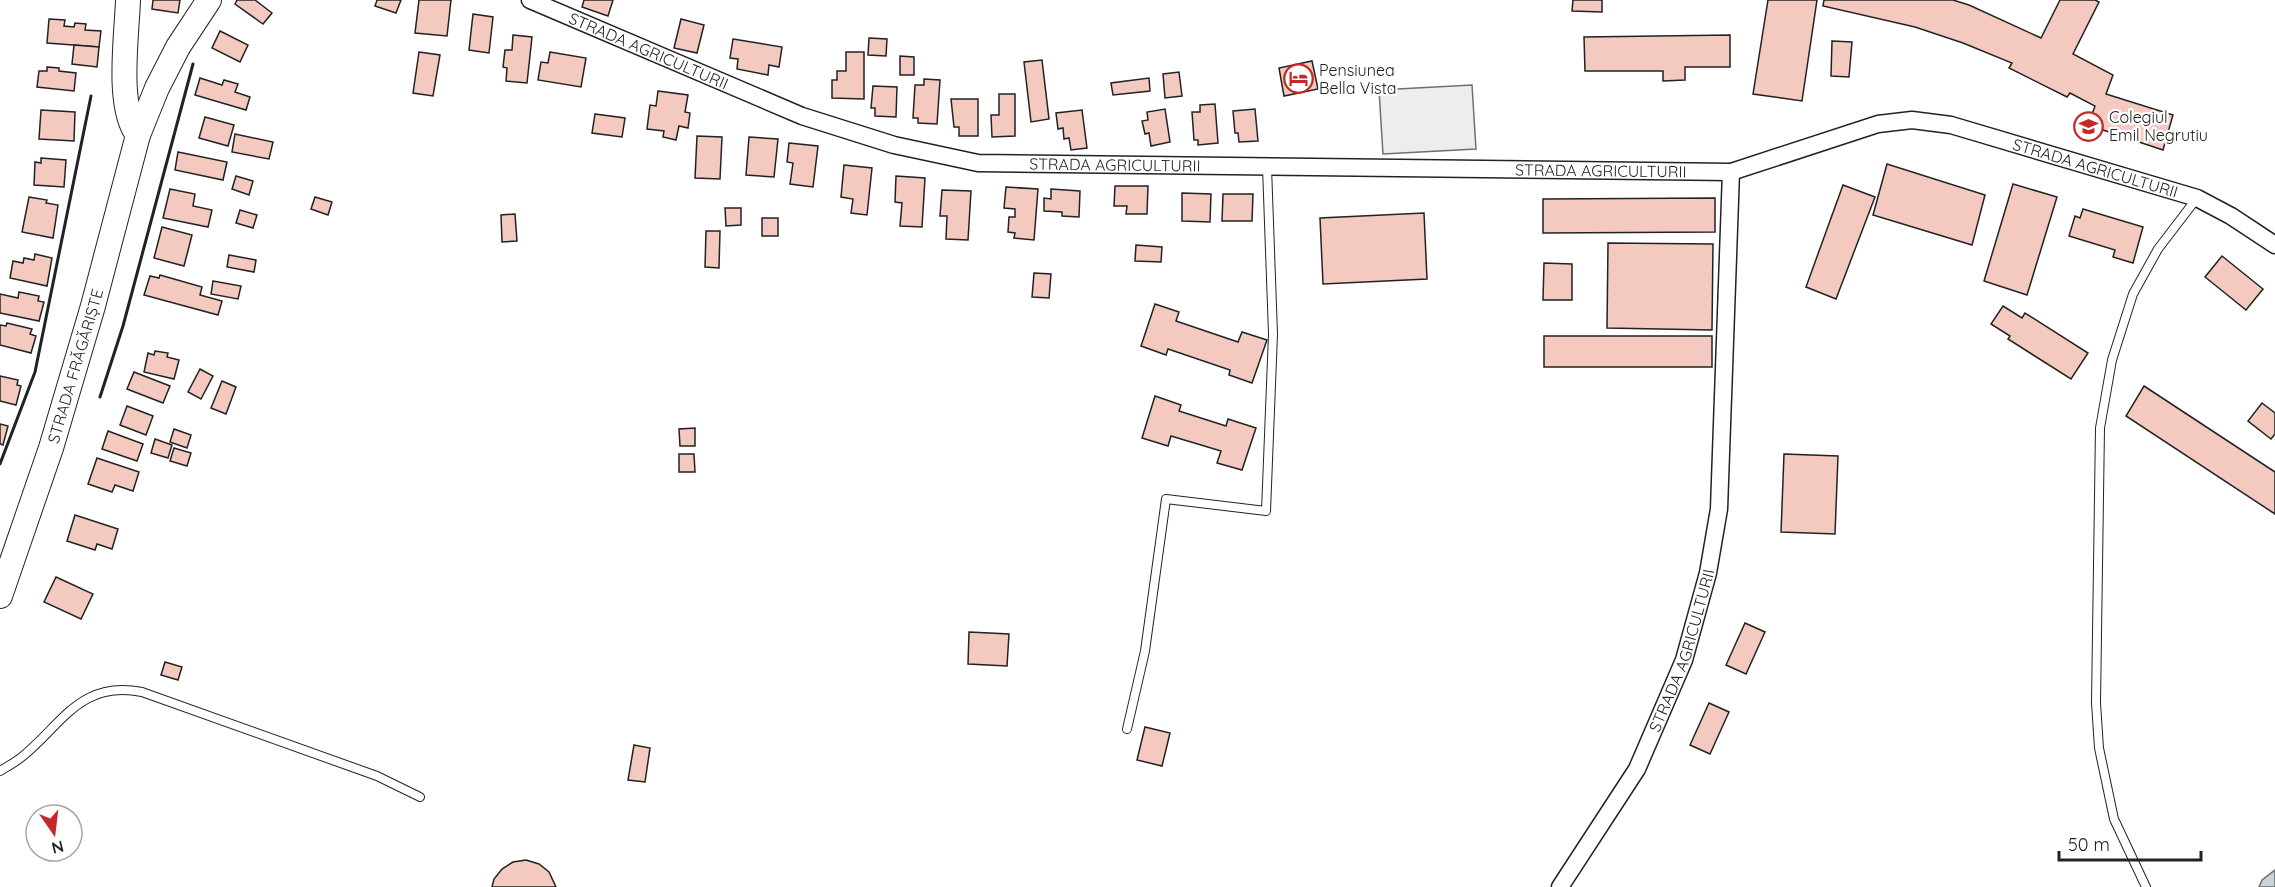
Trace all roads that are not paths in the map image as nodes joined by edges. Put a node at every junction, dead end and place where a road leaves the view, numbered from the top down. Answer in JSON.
{"nodes":[{"id":1,"x":128,"y":0,"type":"edge"},
{"id":2,"x":209,"y":0,"type":"edge"},
{"id":3,"x":530,"y":0,"type":"edge"},
{"id":4,"x":138,"y":135,"type":"junction"},
{"id":5,"x":1267,"y":167,"type":"junction"},
{"id":6,"x":1731,"y":172,"type":"junction"},
{"id":7,"x":2197,"y":198,"type":"junction"},
{"id":8,"x":2275,"y":245,"type":"edge"},
{"id":9,"x":0,"y":596,"type":"edge"},
{"id":10,"x":1127,"y":729,"type":"dead end"},
{"id":11,"x":0,"y":771,"type":"edge"},
{"id":12,"x":420,"y":797,"type":"dead end"},
{"id":13,"x":1560,"y":887,"type":"edge"},
{"id":14,"x":2146,"y":887,"type":"edge"}],
"edges":[{"from":1,"to":4,"type":"street"},
{"from":2,"to":4,"type":"street","name":"STRADA FRĂGĂRIȘTE"},
{"from":3,"to":5,"type":"street","name":"STRADA AGRICULTURII"},
{"from":4,"to":9,"type":"street","name":"STRADA FRĂGĂRIȘTE"},
{"from":5,"to":6,"type":"street","name":"STRADA AGRICULTURII"},
{"from":5,"to":10,"type":"lane"},
{"from":6,"to":7,"type":"street","name":"STRADA AGRICULTURII"},
{"from":6,"to":13,"type":"street","name":"STRADA AGRICULTURII"},
{"from":7,"to":8,"type":"street","name":"STRADA AGRICULTURII"},
{"from":7,"to":14,"type":"lane"},
{"from":11,"to":12,"type":"lane"}]}
